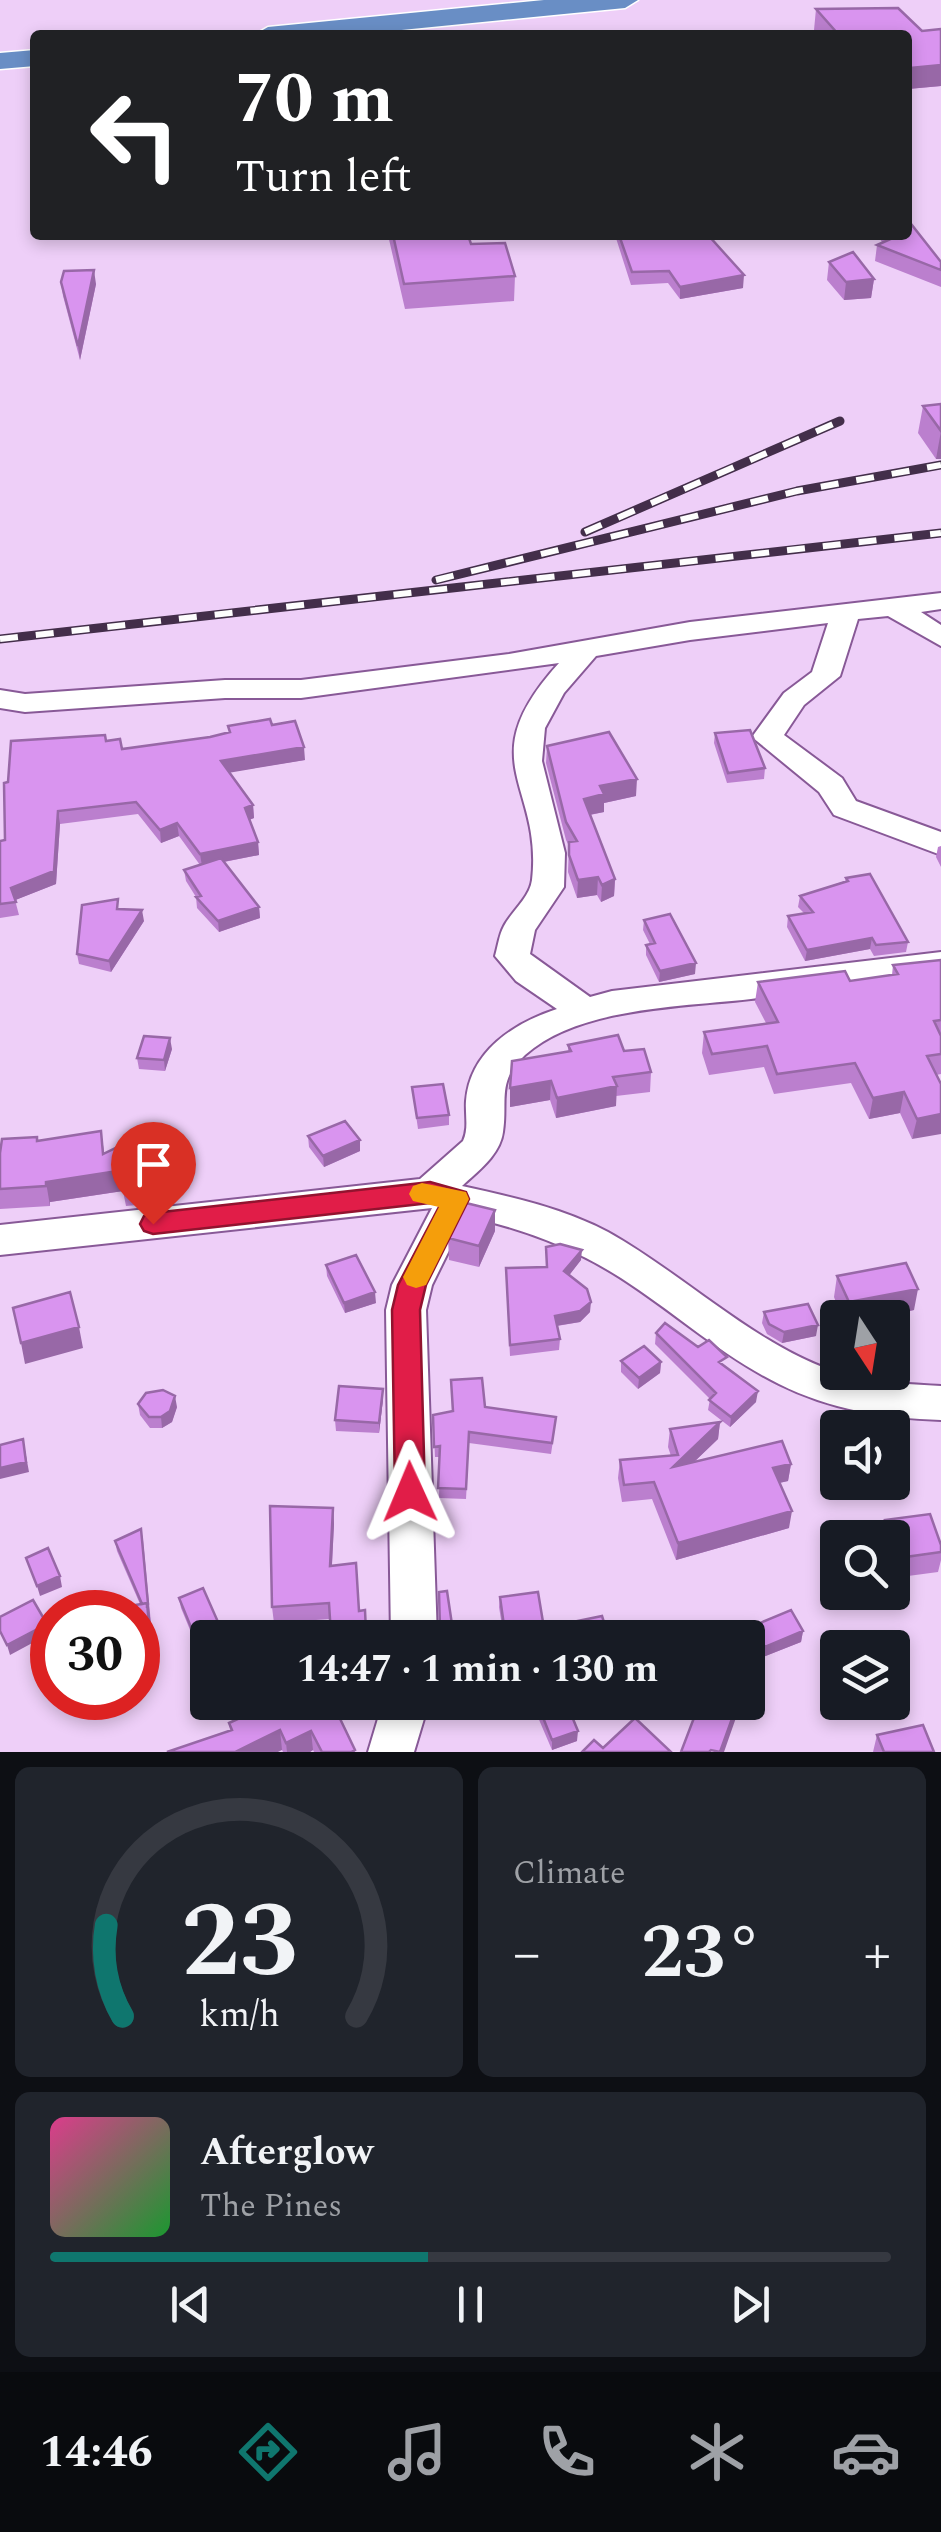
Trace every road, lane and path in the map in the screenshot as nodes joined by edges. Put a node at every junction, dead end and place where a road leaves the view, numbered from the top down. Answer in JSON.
{"nodes":[{"id":1,"x":625,"y":0,"type":"edge"},
{"id":2,"x":319,"y":30,"type":"edge"},
{"id":3,"x":30,"y":58,"type":"edge"},
{"id":4,"x":0,"y":61,"type":"edge"},
{"id":5,"x":941,"y":601,"type":"edge"},
{"id":6,"x":892,"y":606,"type":"junction"},
{"id":7,"x":846,"y":612,"type":"junction"},
{"id":8,"x":941,"y":637,"type":"edge"},
{"id":9,"x":588,"y":649,"type":"junction"},
{"id":10,"x":0,"y":700,"type":"edge"},
{"id":11,"x":940,"y":842,"type":"edge"},
{"id":12,"x":941,"y":964,"type":"edge"},
{"id":13,"x":587,"y":1012,"type":"junction"},
{"id":14,"x":443,"y":1196,"type":"junction"},
{"id":15,"x":0,"y":1240,"type":"edge"},
{"id":16,"x":941,"y":1403,"type":"edge"},
{"id":17,"x":414,"y":1620,"type":"edge"},
{"id":18,"x":400,"y":1720,"type":"edge"},
{"id":19,"x":390,"y":1752,"type":"edge"}],
"edges":[{"from":1,"to":2,"type":"highway"},
{"from":3,"to":4,"type":"highway"},
{"from":5,"to":6,"type":"street"},
{"from":6,"to":7,"type":"street"},
{"from":6,"to":8,"type":"street"},
{"from":7,"to":9,"type":"street"},
{"from":7,"to":11,"type":"street"},
{"from":9,"to":10,"type":"street"},
{"from":9,"to":13,"type":"street"},
{"from":12,"to":13,"type":"street"},
{"from":13,"to":14,"type":"street"},
{"from":14,"to":15,"type":"street"},
{"from":14,"to":16,"type":"street"},
{"from":14,"to":17,"type":"street"},
{"from":18,"to":19,"type":"street"}]}
